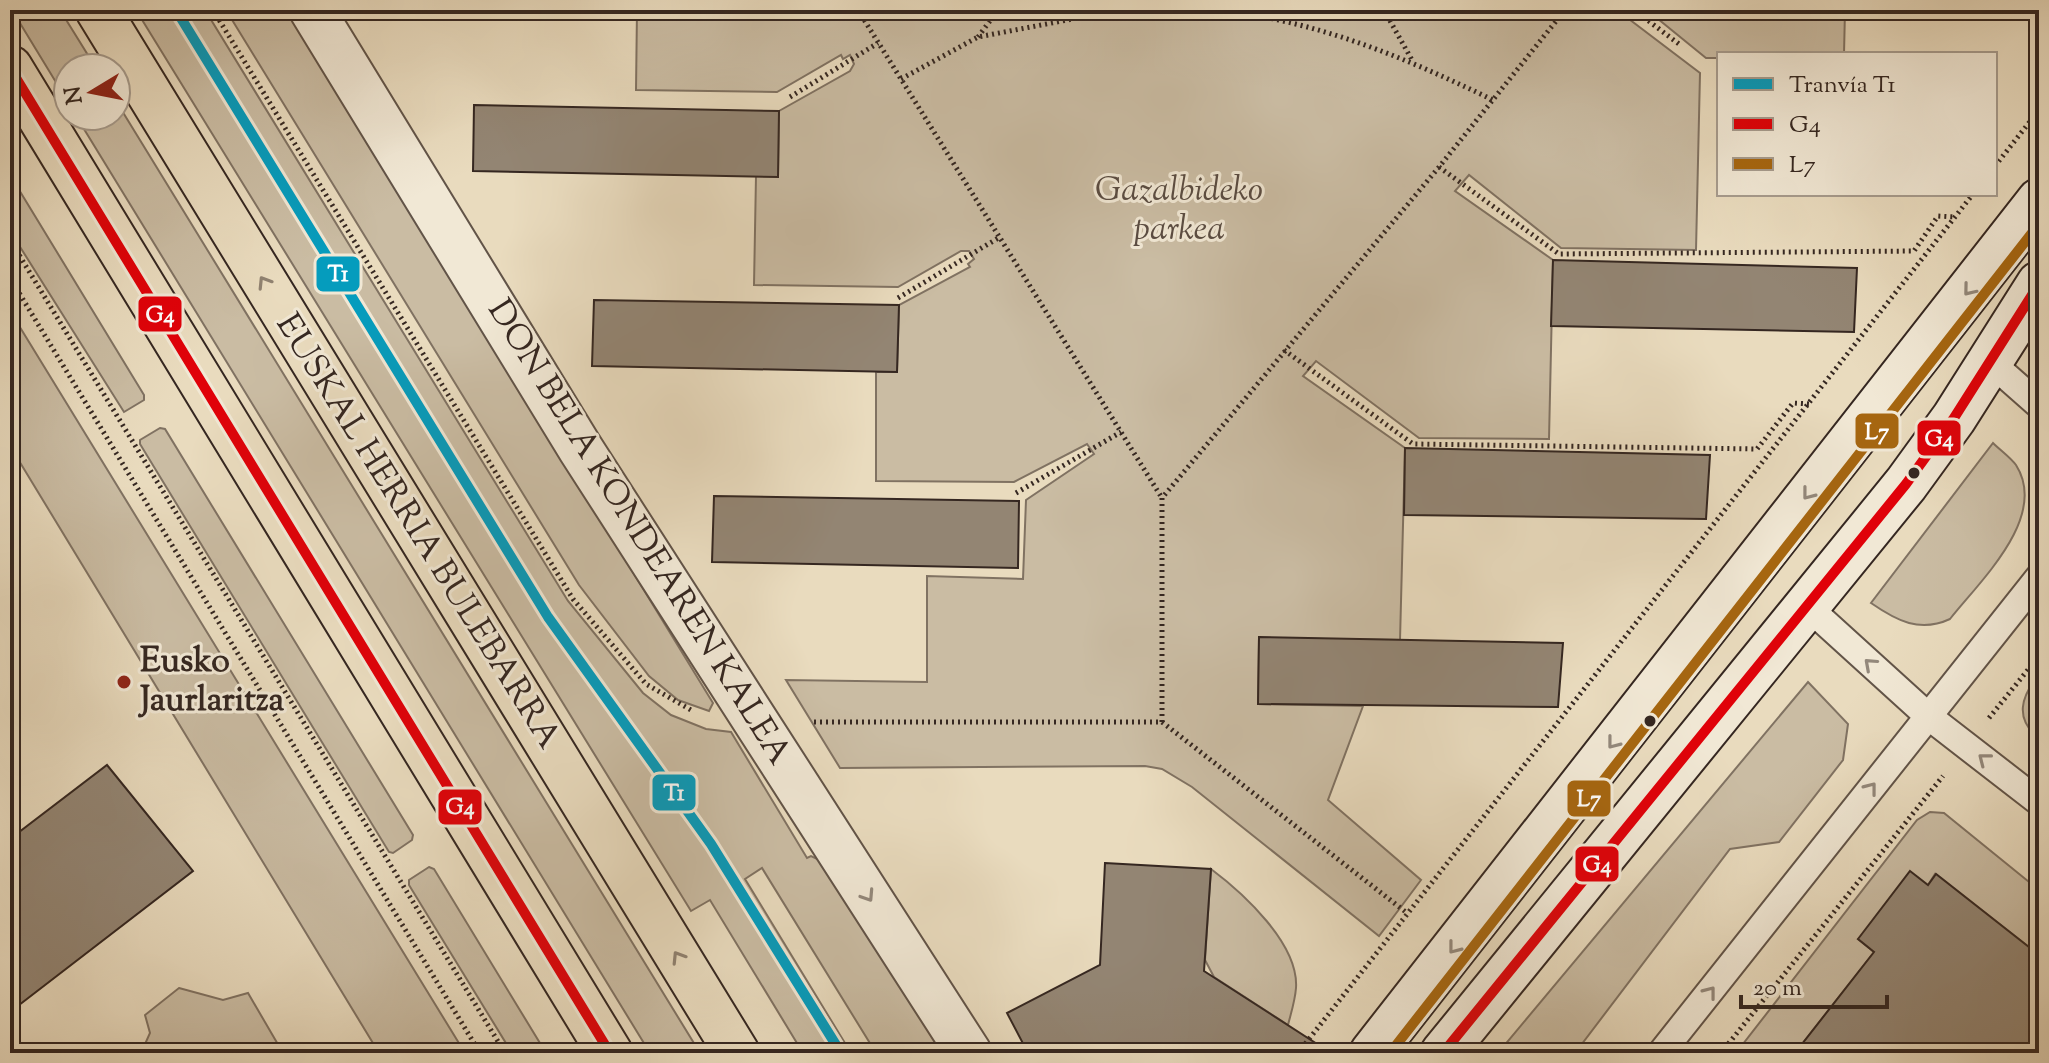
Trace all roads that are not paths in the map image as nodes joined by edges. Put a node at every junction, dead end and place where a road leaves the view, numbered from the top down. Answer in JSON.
{"nodes":[{"id":1,"x":98,"y":10,"type":"edge"},
{"id":2,"x":312,"y":10,"type":"edge"},
{"id":3,"x":10,"y":68,"type":"edge"},
{"id":4,"x":2039,"y":201,"type":"edge"},
{"id":5,"x":2039,"y":284,"type":"edge"},
{"id":6,"x":1988,"y":360,"type":"junction"},
{"id":7,"x":2039,"y":405,"type":"edge"},
{"id":8,"x":2039,"y":577,"type":"edge"},
{"id":9,"x":1808,"y":607,"type":"junction"},
{"id":10,"x":1928,"y":716,"type":"junction"},
{"id":11,"x":2039,"y":802,"type":"edge"},
{"id":12,"x":610,"y":1053,"type":"edge"},
{"id":13,"x":737,"y":1053,"type":"edge"},
{"id":14,"x":969,"y":1053,"type":"edge"},
{"id":15,"x":1372,"y":1053,"type":"edge"},
{"id":16,"x":1443,"y":1053,"type":"edge"},
{"id":17,"x":1661,"y":1053,"type":"edge"}],
"edges":[{"from":13,"to":1,"type":"main road","name":"EUSKAL HERRIA BULEBARRA","one_way":true},
{"from":2,"to":14,"type":"main road","name":"DON BELA KONDEAREN KALEA","one_way":true},
{"from":3,"to":12,"type":"main road"},
{"from":4,"to":15,"type":"main road","one_way":true},
{"from":5,"to":6,"type":"main road"},
{"from":6,"to":7,"type":"lane"},
{"from":6,"to":9,"type":"main road"},
{"from":8,"to":10,"type":"lane"},
{"from":10,"to":9,"type":"lane","one_way":true},
{"from":9,"to":16,"type":"main road"},
{"from":11,"to":10,"type":"lane","one_way":true},
{"from":17,"to":10,"type":"lane","one_way":true}]}
